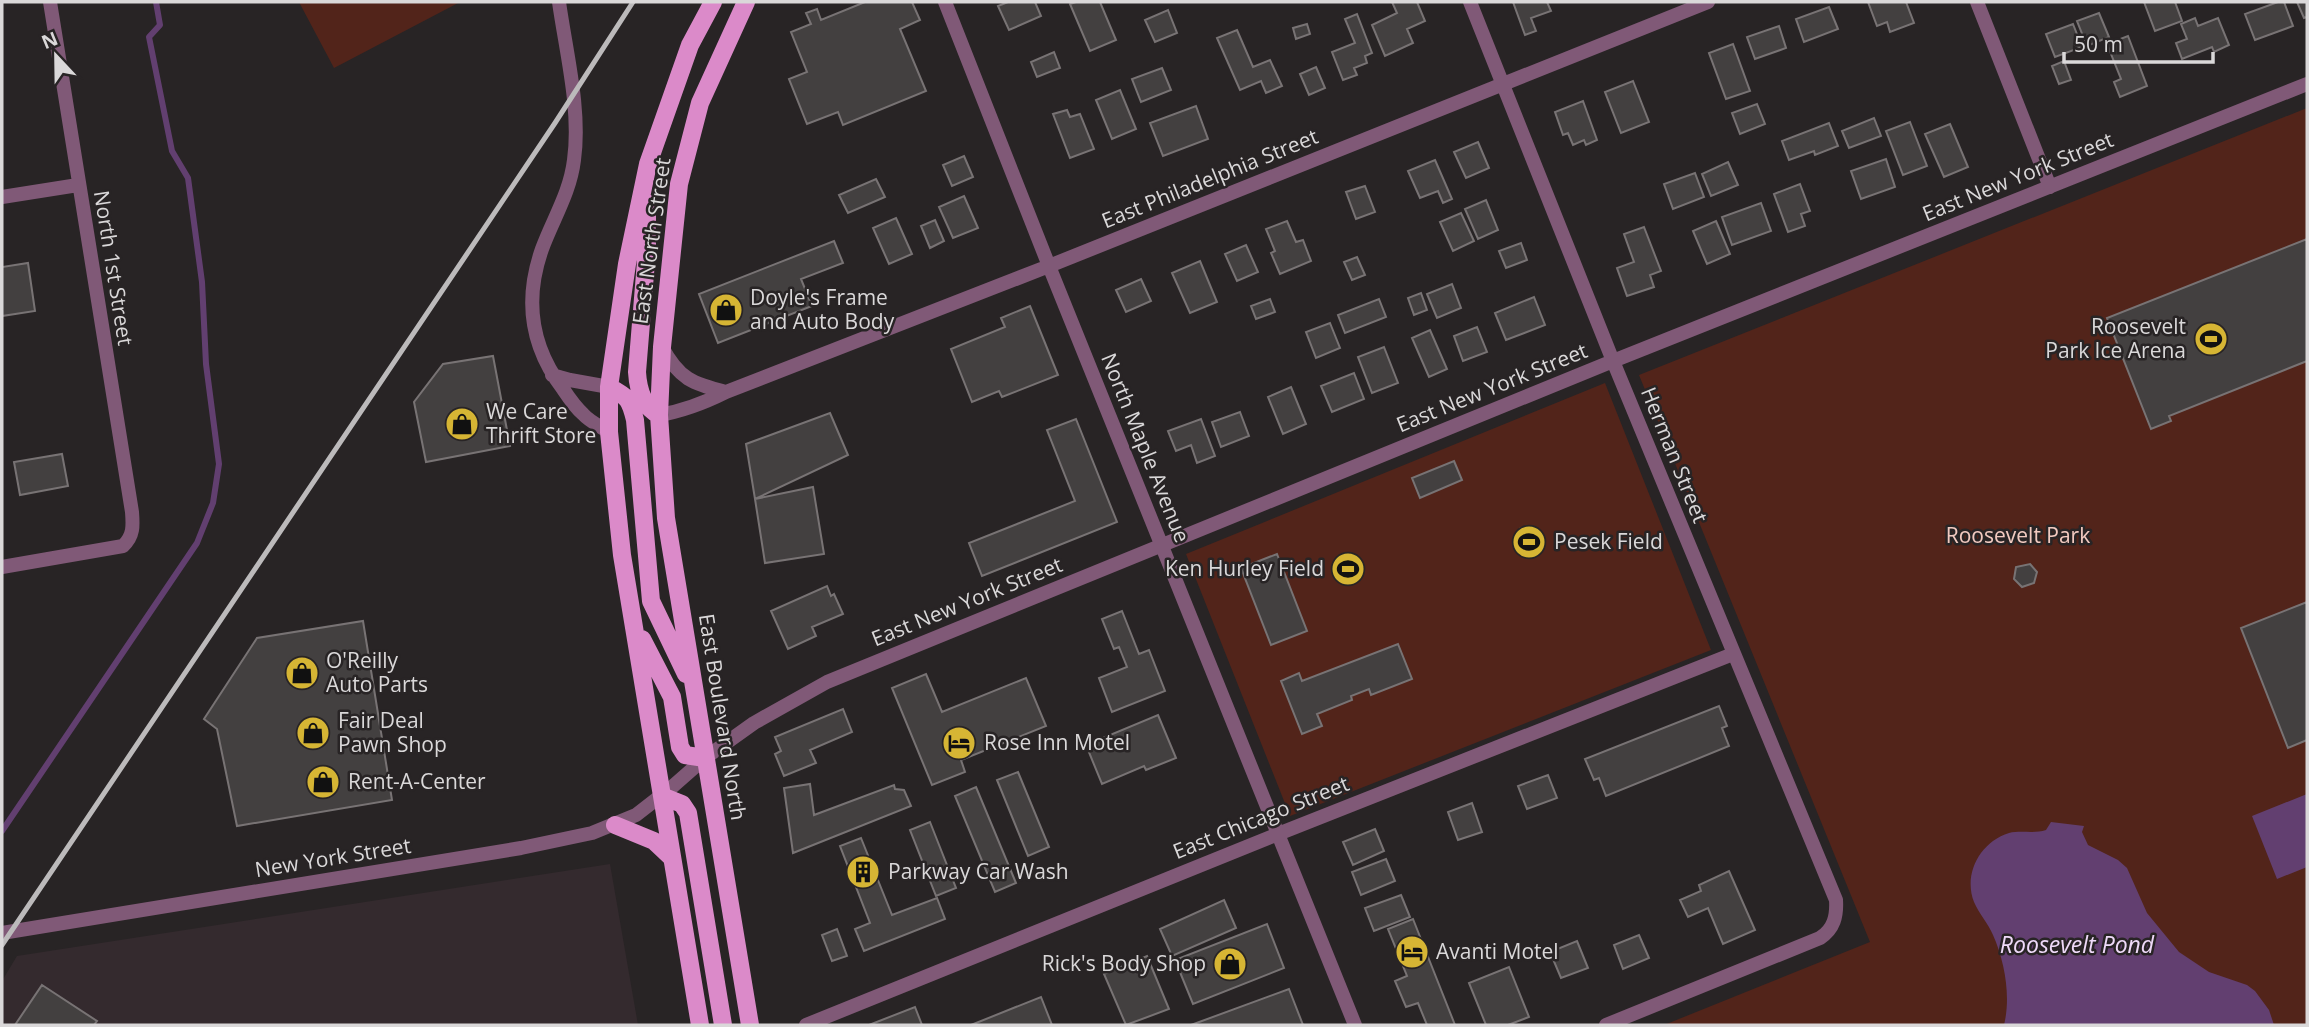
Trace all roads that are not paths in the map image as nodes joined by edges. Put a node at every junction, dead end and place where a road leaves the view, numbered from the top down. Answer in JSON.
{"nodes":[{"id":1,"x":50,"y":2,"type":"edge"},
{"id":2,"x":559,"y":2,"type":"edge"},
{"id":3,"x":713,"y":2,"type":"edge"},
{"id":4,"x":746,"y":2,"type":"edge"},
{"id":5,"x":945,"y":2,"type":"edge"},
{"id":6,"x":1470,"y":2,"type":"edge"},
{"id":7,"x":1708,"y":2,"type":"edge"},
{"id":8,"x":1977,"y":2,"type":"edge"},
{"id":9,"x":2307,"y":84,"type":"edge"},
{"id":10,"x":1503,"y":85,"type":"junction"},
{"id":11,"x":648,"y":164,"type":"junction"},
{"id":12,"x":78,"y":185,"type":"junction"},
{"id":13,"x":2050,"y":187,"type":"junction"},
{"id":14,"x":2,"y":197,"type":"edge"},
{"id":15,"x":1049,"y":266,"type":"junction"},
{"id":16,"x":662,"y":347,"type":"junction"},
{"id":17,"x":1613,"y":361,"type":"junction"},
{"id":18,"x":552,"y":374,"type":"junction"},
{"id":19,"x":609,"y":387,"type":"junction"},
{"id":20,"x":726,"y":392,"type":"junction"},
{"id":21,"x":659,"y":415,"type":"junction"},
{"id":22,"x":609,"y":432,"type":"junction"},
{"id":23,"x":1162,"y":544,"type":"junction"},
{"id":24,"x":2,"y":567,"type":"edge"},
{"id":25,"x":634,"y":623,"type":"junction"},
{"id":26,"x":1733,"y":654,"type":"junction"},
{"id":27,"x":695,"y":692,"type":"junction"},
{"id":28,"x":705,"y":758,"type":"junction"},
{"id":29,"x":662,"y":796,"type":"junction"},
{"id":30,"x":615,"y":825,"type":"junction"},
{"id":31,"x":1278,"y":834,"type":"junction"},
{"id":32,"x":672,"y":858,"type":"junction"},
{"id":33,"x":2,"y":933,"type":"edge"},
{"id":34,"x":700,"y":1025,"type":"edge"},
{"id":35,"x":723,"y":1025,"type":"edge"},
{"id":36,"x":750,"y":1025,"type":"edge"},
{"id":37,"x":806,"y":1025,"type":"edge"},
{"id":38,"x":1355,"y":1025,"type":"edge"},
{"id":39,"x":1606,"y":1025,"type":"edge"}],
"edges":[{"from":1,"to":12,"type":"street","name":"North 1st Street"},
{"from":2,"to":18,"type":"street"},
{"from":3,"to":11,"type":"main road","name":"East North Street"},
{"from":4,"to":16,"type":"main road","name":"East North Street"},
{"from":5,"to":15,"type":"street","name":"North Maple Avenue"},
{"from":6,"to":10,"type":"street","name":"Herman Street"},
{"from":7,"to":10,"type":"street","name":"East Philadelphia Street"},
{"from":8,"to":13,"type":"street"},
{"from":9,"to":13,"type":"street","name":"East New York Street"},
{"from":10,"to":15,"type":"street","name":"East Philadelphia Street"},
{"from":10,"to":17,"type":"street","name":"Herman Street"},
{"from":11,"to":19,"type":"main road","name":"East North Street"},
{"from":11,"to":21,"type":"main road"},
{"from":12,"to":14,"type":"street"},
{"from":12,"to":24,"type":"street","name":"North 1st Street"},
{"from":13,"to":17,"type":"street","name":"East New York Street"},
{"from":15,"to":20,"type":"street","name":"East Philadelphia Street"},
{"from":15,"to":23,"type":"street","name":"North Maple Avenue"},
{"from":16,"to":20,"type":"street"},
{"from":16,"to":21,"type":"main road","name":"East North Street"},
{"from":17,"to":23,"type":"street","name":"East New York Street"},
{"from":17,"to":26,"type":"street","name":"Herman Street"},
{"from":18,"to":19,"type":"street"},
{"from":18,"to":22,"type":"street"},
{"from":19,"to":22,"type":"main road"},
{"from":19,"to":27,"type":"main road"},
{"from":20,"to":21,"type":"street","name":"East Philadelphia Street"},
{"from":21,"to":27,"type":"main road","name":"East Boulevard North"},
{"from":22,"to":25,"type":"main road"},
{"from":23,"to":28,"type":"street","name":"East New York Street"},
{"from":23,"to":31,"type":"street","name":"North Maple Avenue"},
{"from":25,"to":28,"type":"main road"},
{"from":25,"to":29,"type":"main road"},
{"from":26,"to":31,"type":"street","name":"East Chicago Street"},
{"from":26,"to":39,"type":"street","name":"Herman Street"},
{"from":27,"to":28,"type":"main road","name":"East Boulevard North"},
{"from":28,"to":29,"type":"street","name":"East New York Street"},
{"from":28,"to":36,"type":"main road","name":"East Boulevard North"},
{"from":29,"to":30,"type":"street","name":"New York Street"},
{"from":29,"to":32,"type":"main road"},
{"from":29,"to":35,"type":"main road"},
{"from":30,"to":32,"type":"main road"},
{"from":30,"to":33,"type":"street","name":"New York Street"},
{"from":31,"to":37,"type":"street","name":"East Chicago Street"},
{"from":31,"to":38,"type":"street","name":"North Maple Avenue"},
{"from":32,"to":34,"type":"main road"}]}
